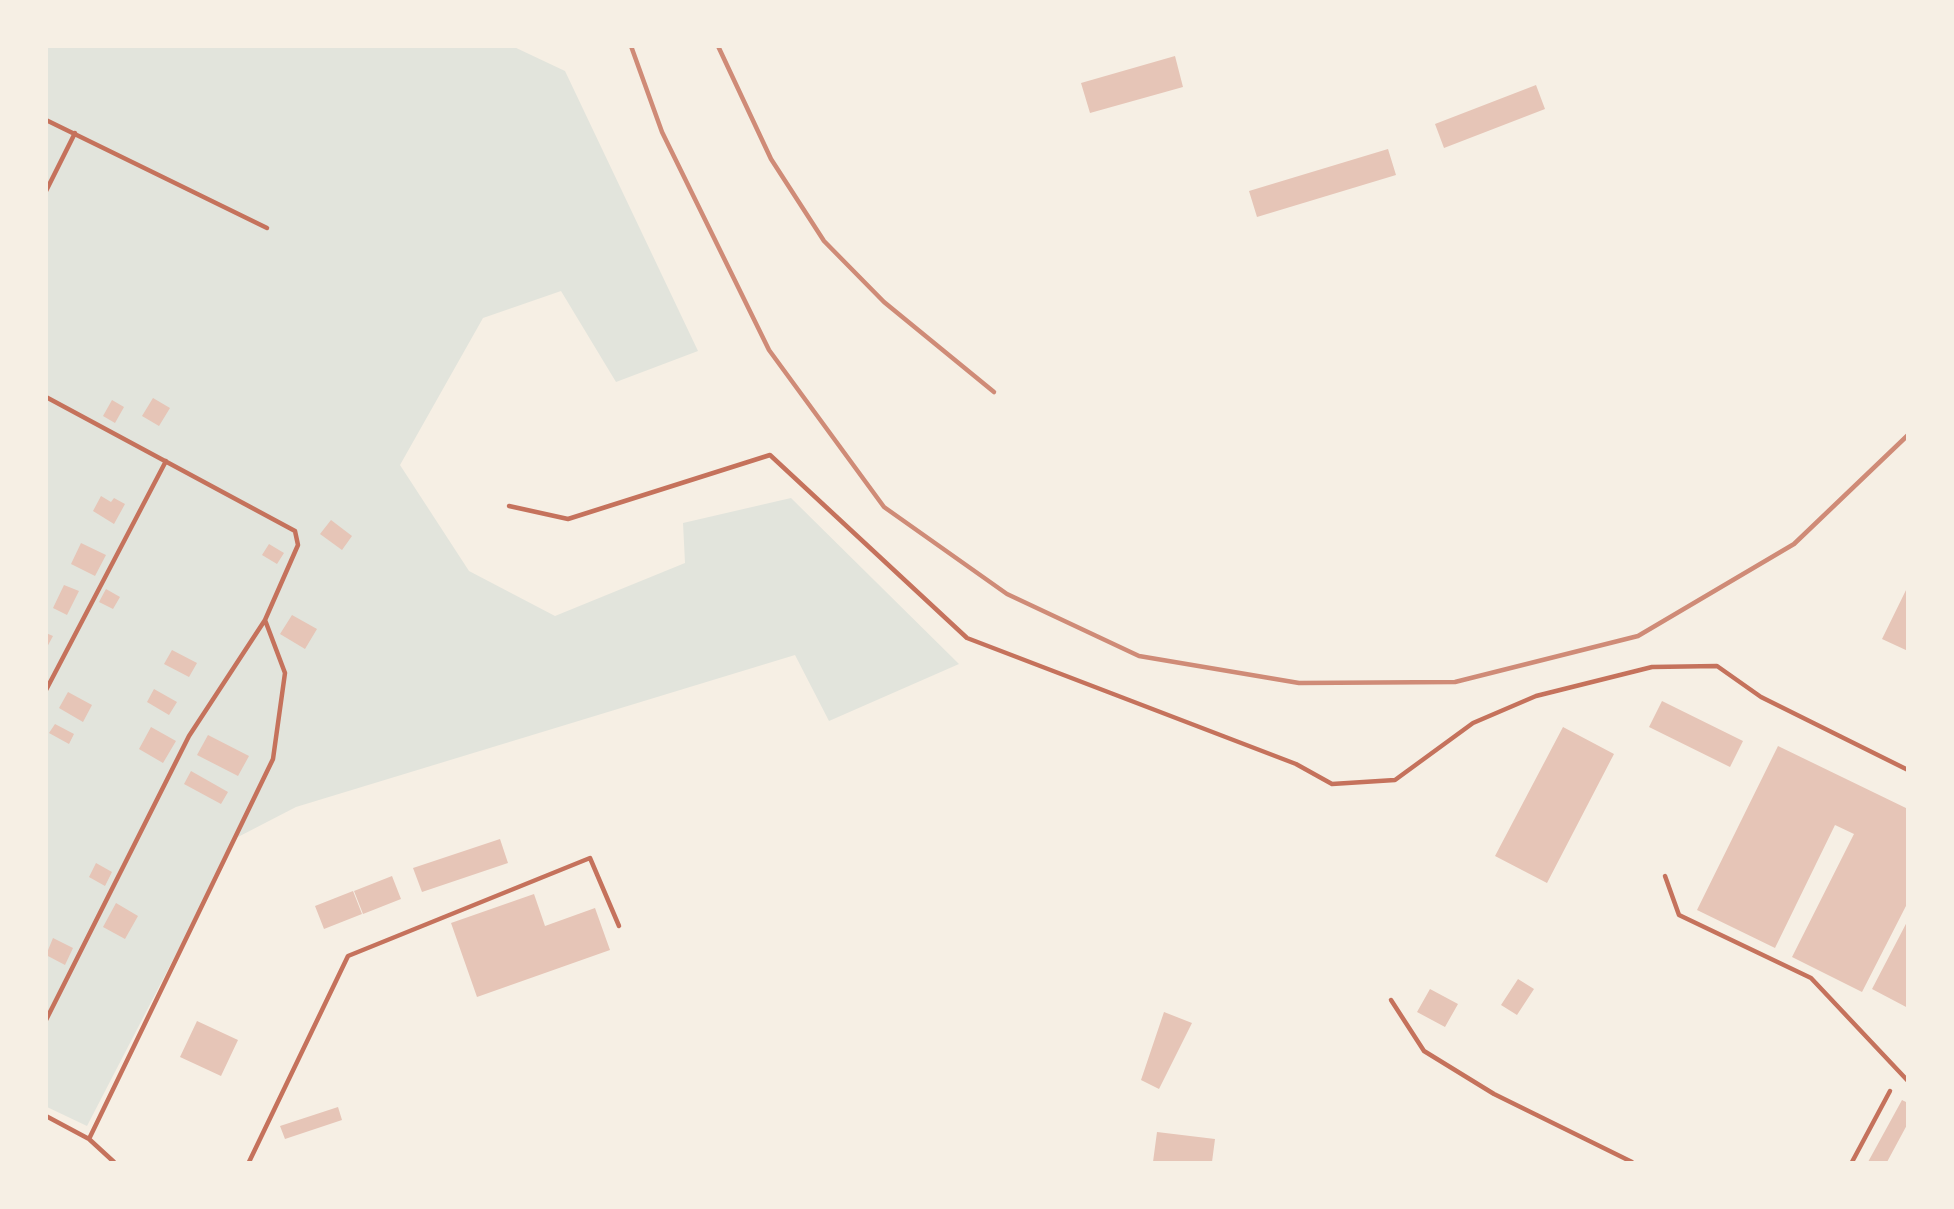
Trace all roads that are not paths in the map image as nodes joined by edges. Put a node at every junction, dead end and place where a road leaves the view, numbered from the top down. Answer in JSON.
{"nodes":[{"id":1,"x":46,"y":120,"type":"edge"},
{"id":2,"x":75,"y":133,"type":"junction"},
{"id":3,"x":46,"y":191,"type":"edge"},
{"id":4,"x":267,"y":228,"type":"dead end"},
{"id":5,"x":46,"y":397,"type":"edge"},
{"id":6,"x":166,"y":461,"type":"junction"},
{"id":7,"x":509,"y":506,"type":"dead end"},
{"id":8,"x":265,"y":620,"type":"junction"},
{"id":9,"x":46,"y":690,"type":"edge"},
{"id":10,"x":1908,"y":770,"type":"edge"},
{"id":11,"x":1665,"y":876,"type":"dead end"},
{"id":12,"x":619,"y":926,"type":"dead end"},
{"id":13,"x":1391,"y":1000,"type":"dead end"},
{"id":14,"x":46,"y":1020,"type":"edge"},
{"id":15,"x":1908,"y":1081,"type":"edge"},
{"id":16,"x":1890,"y":1091,"type":"dead end"},
{"id":17,"x":46,"y":1116,"type":"edge"},
{"id":18,"x":89,"y":1139,"type":"junction"},
{"id":19,"x":114,"y":1162,"type":"edge"},
{"id":20,"x":249,"y":1162,"type":"edge"},
{"id":21,"x":1632,"y":1162,"type":"edge"},
{"id":22,"x":1852,"y":1162,"type":"edge"}],
"edges":[{"from":1,"to":2,"type":"lane"},
{"from":2,"to":3,"type":"lane"},
{"from":2,"to":4,"type":"lane"},
{"from":5,"to":6,"type":"lane"},
{"from":6,"to":8,"type":"lane"},
{"from":6,"to":9,"type":"lane"},
{"from":7,"to":10,"type":"lane"},
{"from":8,"to":14,"type":"lane"},
{"from":8,"to":18,"type":"lane"},
{"from":11,"to":15,"type":"lane"},
{"from":12,"to":20,"type":"lane"},
{"from":13,"to":21,"type":"lane"},
{"from":16,"to":22,"type":"lane"},
{"from":17,"to":18,"type":"lane"},
{"from":18,"to":19,"type":"lane"}]}
